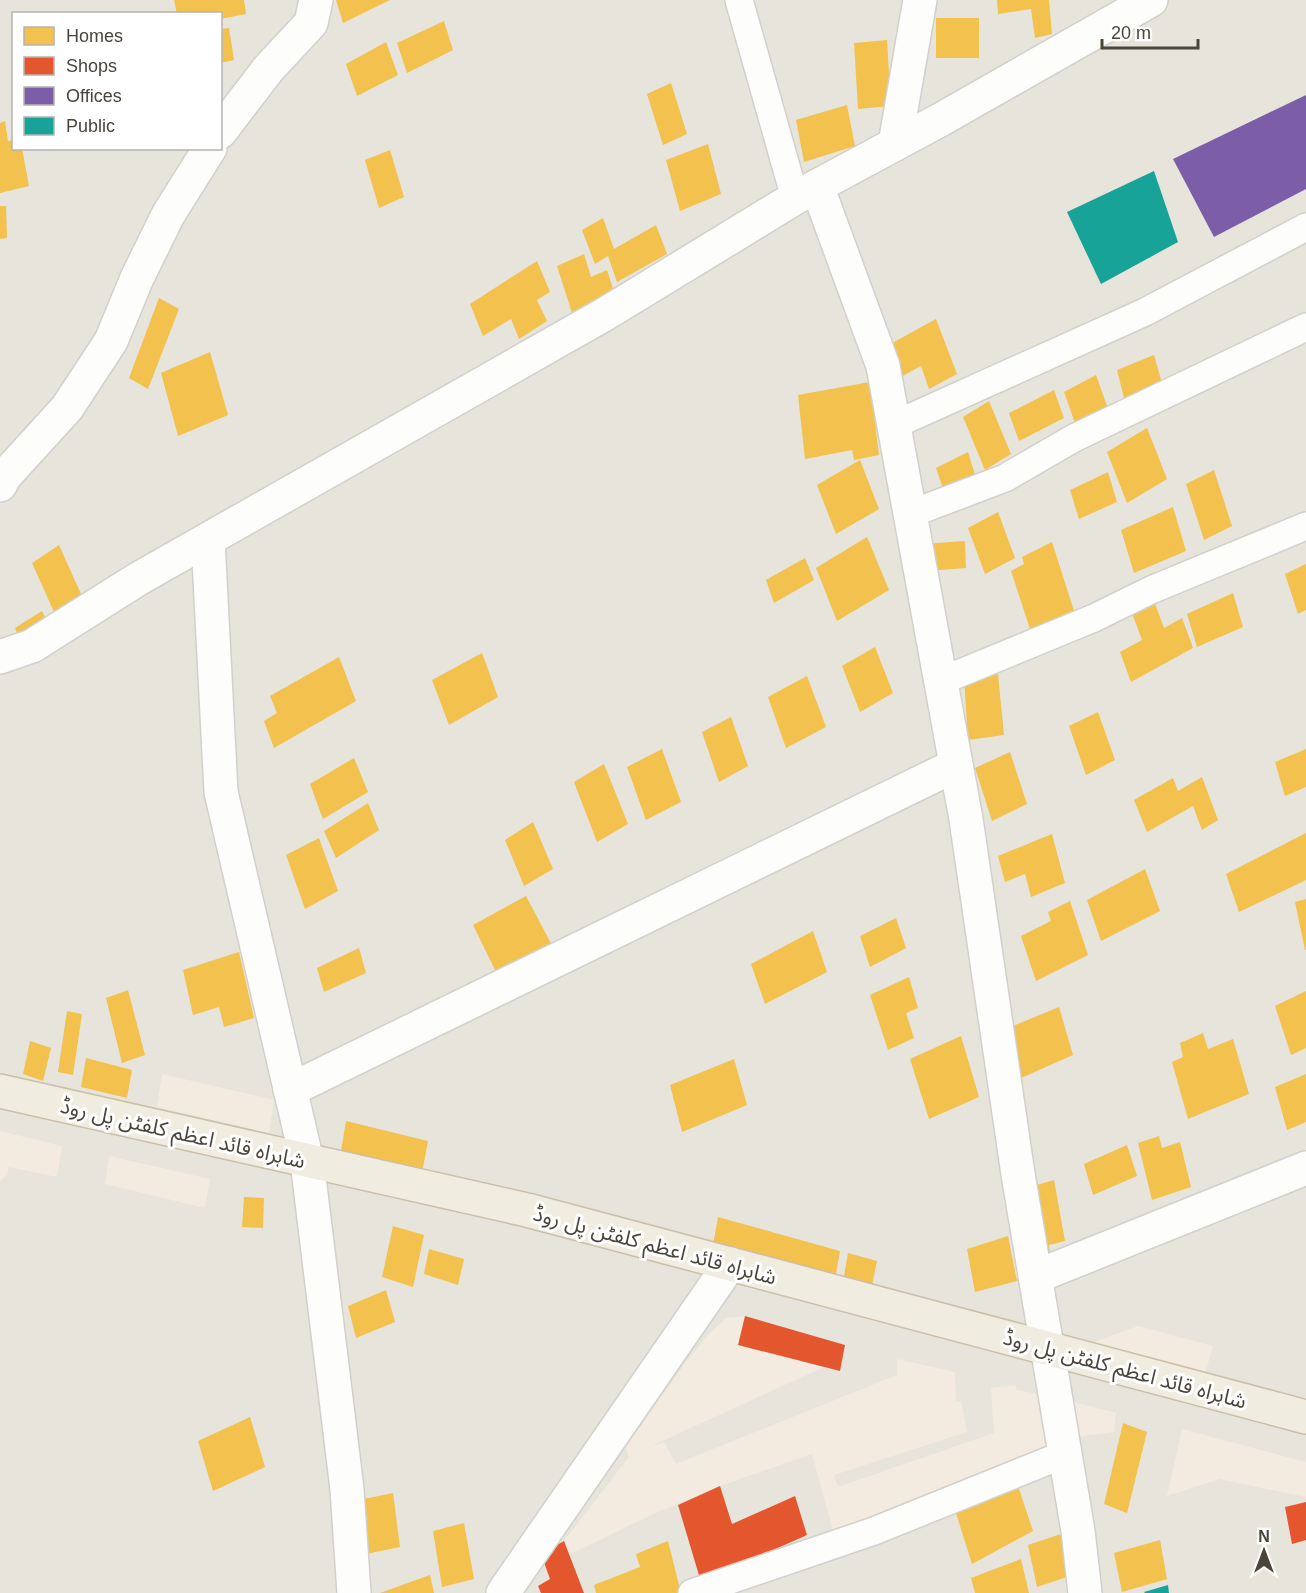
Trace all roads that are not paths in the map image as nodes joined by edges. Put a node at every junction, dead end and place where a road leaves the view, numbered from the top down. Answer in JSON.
{"nodes":[{"id":1,"x":315,"y":0,"type":"edge"},
{"id":2,"x":739,"y":0,"type":"edge"},
{"id":3,"x":920,"y":0,"type":"edge"},
{"id":4,"x":1151,"y":0,"type":"edge"},
{"id":5,"x":222,"y":129,"type":"edge"},
{"id":6,"x":895,"y":144,"type":"junction"},
{"id":7,"x":209,"y":150,"type":"edge"},
{"id":8,"x":806,"y":192,"type":"junction"},
{"id":9,"x":1306,"y":227,"type":"edge"},
{"id":10,"x":1306,"y":327,"type":"edge"},
{"id":11,"x":894,"y":425,"type":"junction"},
{"id":12,"x":0,"y":485,"type":"edge"},
{"id":13,"x":910,"y":514,"type":"junction"},
{"id":14,"x":1306,"y":526,"type":"edge"},
{"id":15,"x":208,"y":540,"type":"junction"},
{"id":16,"x":0,"y":657,"type":"edge"},
{"id":17,"x":941,"y":681,"type":"junction"},
{"id":18,"x":956,"y":765,"type":"junction"},
{"id":19,"x":290,"y":1090,"type":"junction"},
{"id":20,"x":0,"y":1091,"type":"edge"},
{"id":21,"x":307,"y":1161,"type":"junction"},
{"id":22,"x":1306,"y":1168,"type":"edge"},
{"id":23,"x":730,"y":1264,"type":"junction"},
{"id":24,"x":1035,"y":1277,"type":"junction"},
{"id":25,"x":1048,"y":1349,"type":"junction"},
{"id":26,"x":1306,"y":1417,"type":"edge"},
{"id":27,"x":1065,"y":1454,"type":"junction"},
{"id":28,"x":354,"y":1593,"type":"edge"},
{"id":29,"x":503,"y":1593,"type":"edge"},
{"id":30,"x":692,"y":1593,"type":"edge"},
{"id":31,"x":1085,"y":1593,"type":"edge"}],
"edges":[{"from":1,"to":5,"type":"street"},
{"from":2,"to":8,"type":"street"},
{"from":3,"to":6,"type":"street"},
{"from":4,"to":6,"type":"street"},
{"from":6,"to":8,"type":"street"},
{"from":7,"to":12,"type":"street"},
{"from":8,"to":11,"type":"street"},
{"from":8,"to":15,"type":"street"},
{"from":9,"to":11,"type":"street"},
{"from":10,"to":13,"type":"street"},
{"from":11,"to":13,"type":"street"},
{"from":13,"to":17,"type":"street"},
{"from":14,"to":17,"type":"street"},
{"from":15,"to":16,"type":"street"},
{"from":15,"to":19,"type":"street"},
{"from":17,"to":18,"type":"street"},
{"from":18,"to":19,"type":"street"},
{"from":18,"to":24,"type":"street"},
{"from":19,"to":21,"type":"street"},
{"from":20,"to":21,"type":"highway","name":"شاہراہ قائد اعظم کلفٹن پل روڈ"},
{"from":21,"to":23,"type":"highway","name":"شاہراہ قائد اعظم کلفٹن پل روڈ"},
{"from":21,"to":28,"type":"street"},
{"from":22,"to":24,"type":"street"},
{"from":23,"to":25,"type":"highway","name":"شاہراہ قائد اعظم کلفٹن پل روڈ"},
{"from":23,"to":29,"type":"street"},
{"from":24,"to":25,"type":"street"},
{"from":25,"to":26,"type":"highway","name":"شاہراہ قائد اعظم کلفٹن پل روڈ"},
{"from":25,"to":27,"type":"street"},
{"from":27,"to":30,"type":"street"},
{"from":27,"to":31,"type":"street"}]}
